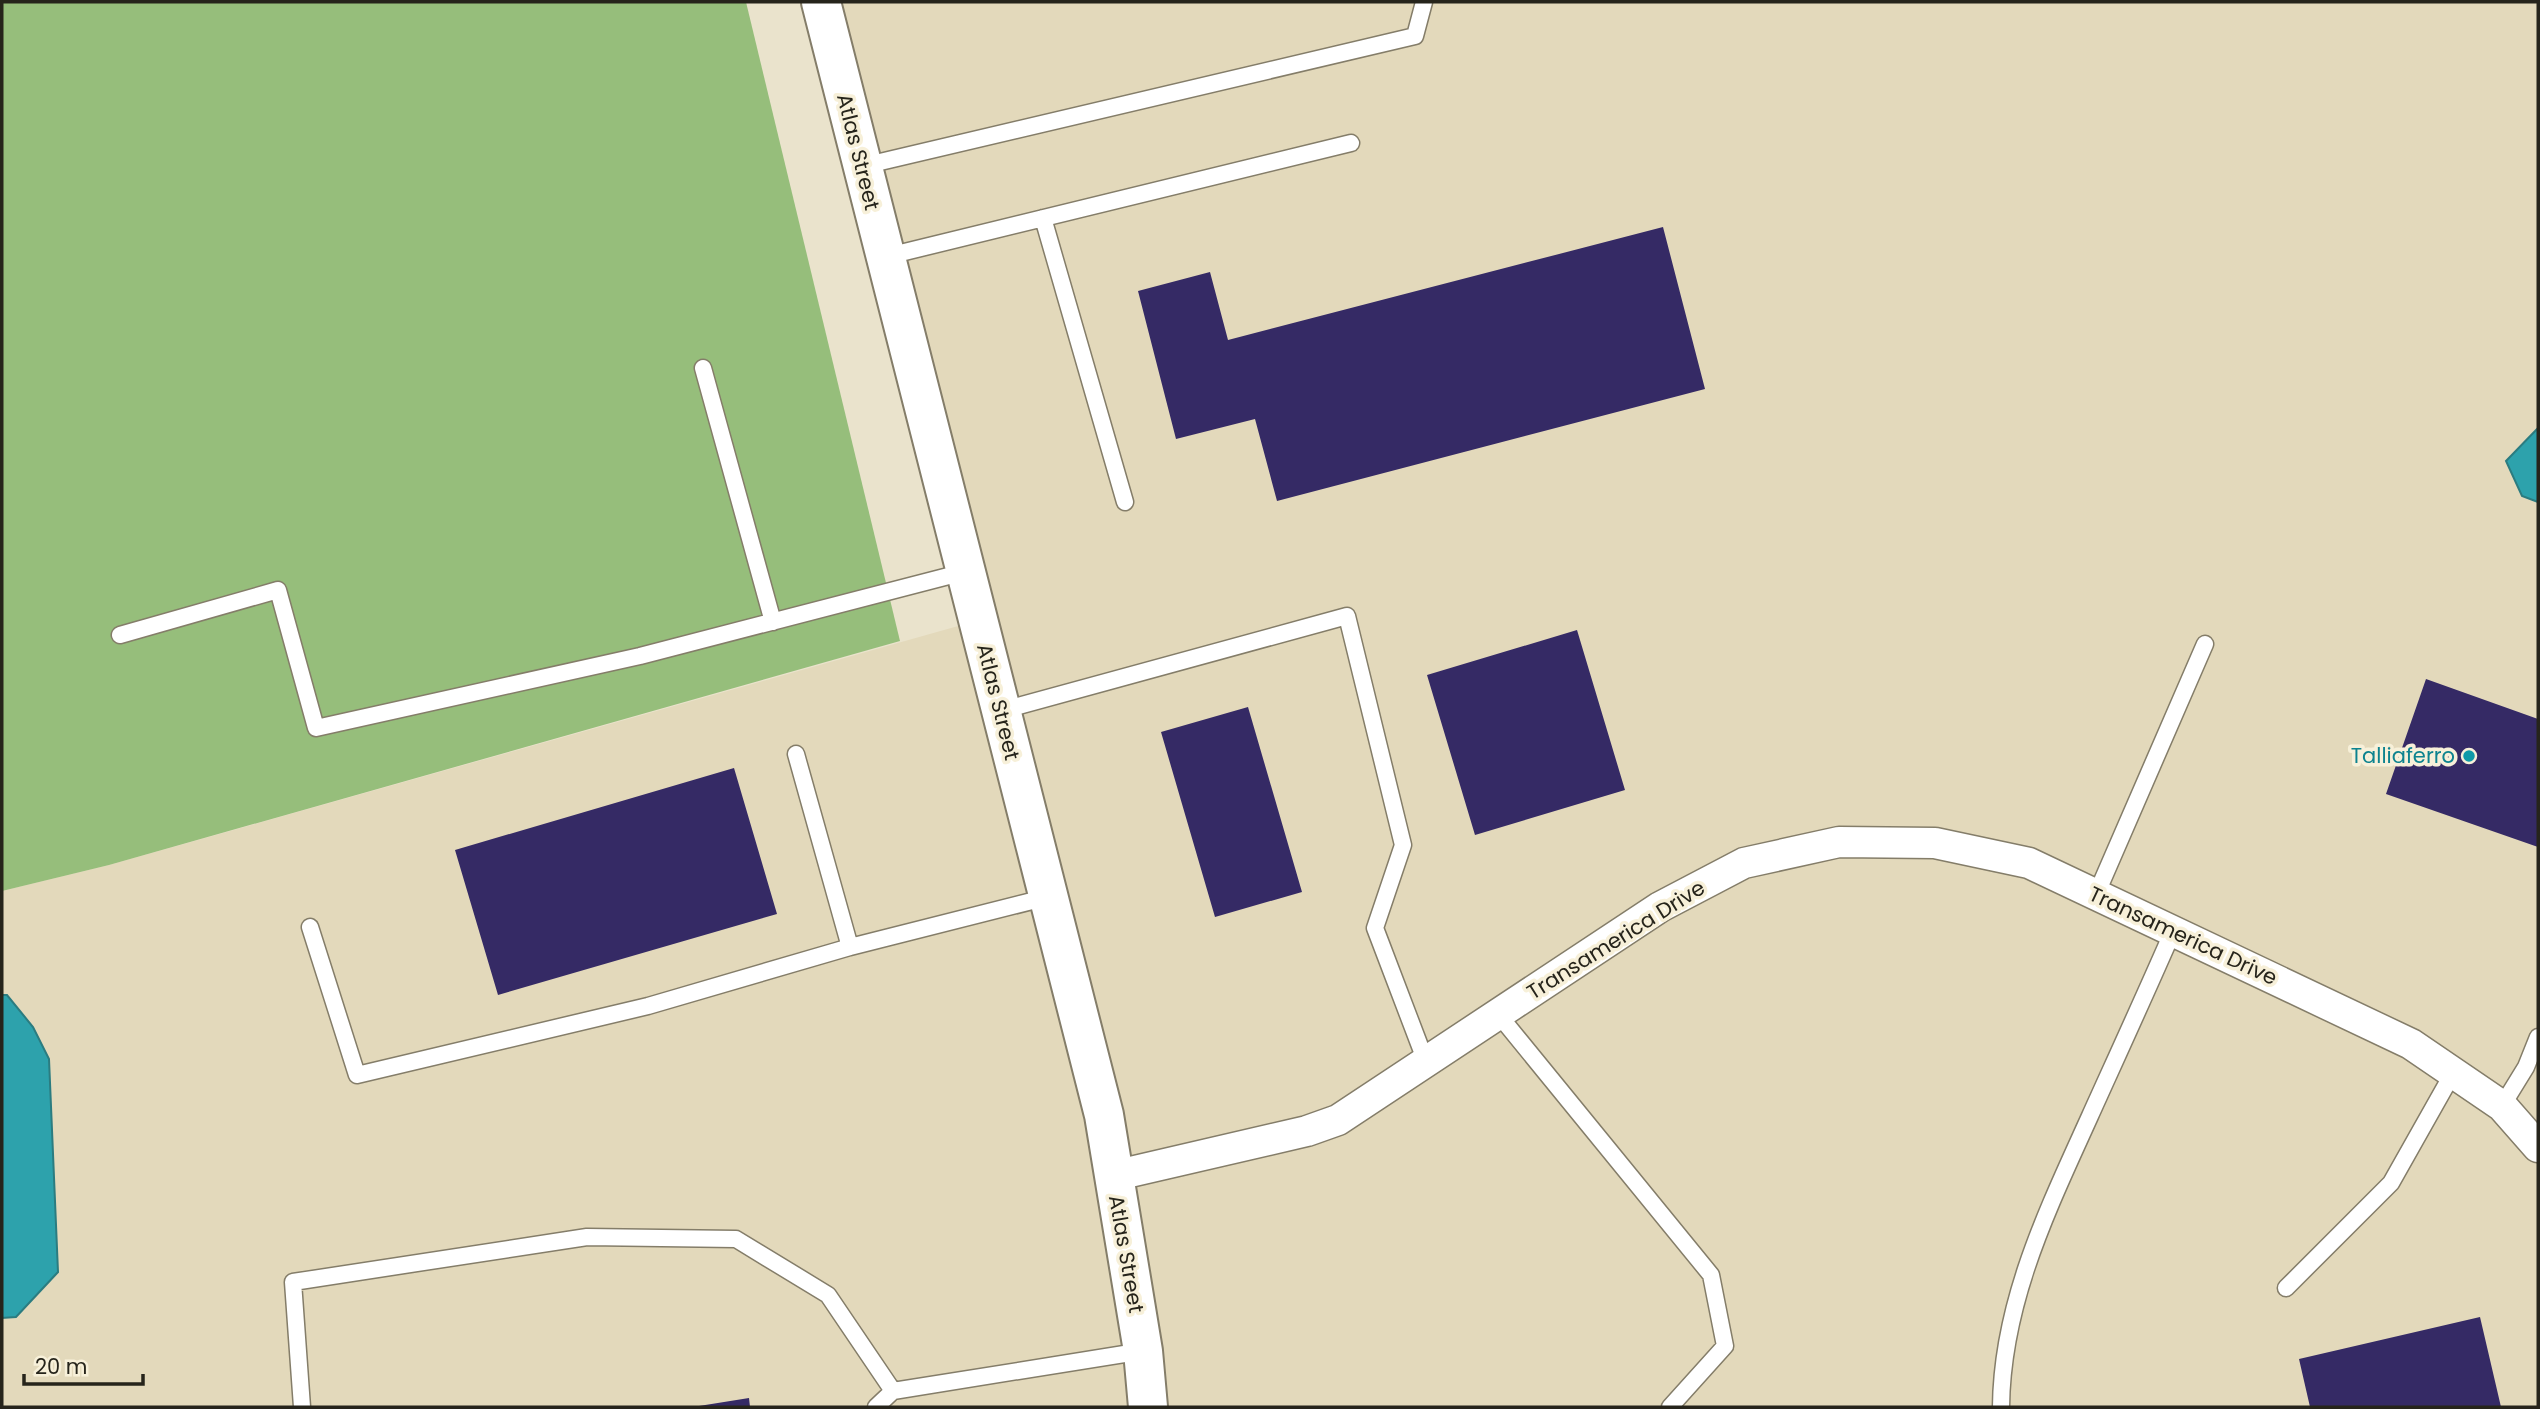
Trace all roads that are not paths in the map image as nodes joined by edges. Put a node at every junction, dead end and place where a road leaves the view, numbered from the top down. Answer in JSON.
{"nodes":[{"id":1,"x":821,"y":2,"type":"edge"},
{"id":2,"x":1424,"y":2,"type":"edge"},
{"id":3,"x":1352,"y":143,"type":"dead end"},
{"id":4,"x":862,"y":166,"type":"junction"},
{"id":5,"x":1043,"y":218,"type":"junction"},
{"id":6,"x":884,"y":257,"type":"junction"},
{"id":7,"x":703,"y":368,"type":"dead end"},
{"id":8,"x":1125,"y":502,"type":"dead end"},
{"id":9,"x":964,"y":572,"type":"junction"},
{"id":10,"x":773,"y":622,"type":"junction"},
{"id":11,"x":120,"y":635,"type":"dead end"},
{"id":12,"x":2205,"y":644,"type":"dead end"},
{"id":13,"x":1000,"y":711,"type":"junction"},
{"id":14,"x":796,"y":754,"type":"dead end"},
{"id":15,"x":2096,"y":895,"type":"junction"},
{"id":16,"x":1048,"y":897,"type":"junction"},
{"id":17,"x":310,"y":927,"type":"dead end"},
{"id":18,"x":2173,"y":931,"type":"junction"},
{"id":19,"x":850,"y":947,"type":"junction"},
{"id":20,"x":1498,"y":1014,"type":"junction"},
{"id":21,"x":2538,"y":1037,"type":"edge"},
{"id":22,"x":1426,"y":1062,"type":"junction"},
{"id":23,"x":2453,"y":1073,"type":"junction"},
{"id":24,"x":2502,"y":1106,"type":"junction"},
{"id":25,"x":2538,"y":1147,"type":"edge"},
{"id":26,"x":1112,"y":1175,"type":"junction"},
{"id":27,"x":2286,"y":1288,"type":"dead end"},
{"id":28,"x":1143,"y":1351,"type":"junction"},
{"id":29,"x":893,"y":1391,"type":"junction"},
{"id":30,"x":302,"y":1407,"type":"edge"},
{"id":31,"x":876,"y":1407,"type":"edge"},
{"id":32,"x":1148,"y":1407,"type":"edge"},
{"id":33,"x":1670,"y":1407,"type":"edge"},
{"id":34,"x":2001,"y":1407,"type":"edge"}],
"edges":[{"from":1,"to":4,"type":"street","name":"Atlas Street"},
{"from":2,"to":4,"type":"lane"},
{"from":3,"to":5,"type":"lane"},
{"from":4,"to":6,"type":"street","name":"Atlas Street"},
{"from":5,"to":6,"type":"lane"},
{"from":5,"to":8,"type":"lane"},
{"from":6,"to":9,"type":"street","name":"Atlas Street"},
{"from":7,"to":10,"type":"lane"},
{"from":9,"to":10,"type":"lane"},
{"from":9,"to":13,"type":"street","name":"Atlas Street"},
{"from":10,"to":11,"type":"lane"},
{"from":12,"to":15,"type":"lane"},
{"from":13,"to":16,"type":"street","name":"Atlas Street"},
{"from":13,"to":22,"type":"lane"},
{"from":14,"to":19,"type":"lane"},
{"from":15,"to":18,"type":"street","name":"Transamerica Drive"},
{"from":15,"to":20,"type":"street","name":"Transamerica Drive"},
{"from":16,"to":19,"type":"lane"},
{"from":16,"to":26,"type":"street","name":"Atlas Street"},
{"from":17,"to":19,"type":"lane"},
{"from":18,"to":23,"type":"street","name":"Transamerica Drive"},
{"from":18,"to":34,"type":"lane"},
{"from":20,"to":22,"type":"street","name":"Transamerica Drive"},
{"from":20,"to":33,"type":"lane"},
{"from":21,"to":24,"type":"lane"},
{"from":22,"to":26,"type":"street","name":"Transamerica Drive"},
{"from":23,"to":24,"type":"street","name":"Transamerica Drive"},
{"from":23,"to":27,"type":"lane"},
{"from":24,"to":25,"type":"street","name":"Transamerica Drive"},
{"from":26,"to":28,"type":"street","name":"Atlas Street"},
{"from":28,"to":29,"type":"lane"},
{"from":28,"to":32,"type":"street","name":"Atlas Street"},
{"from":29,"to":30,"type":"lane"},
{"from":29,"to":31,"type":"lane"}]}
